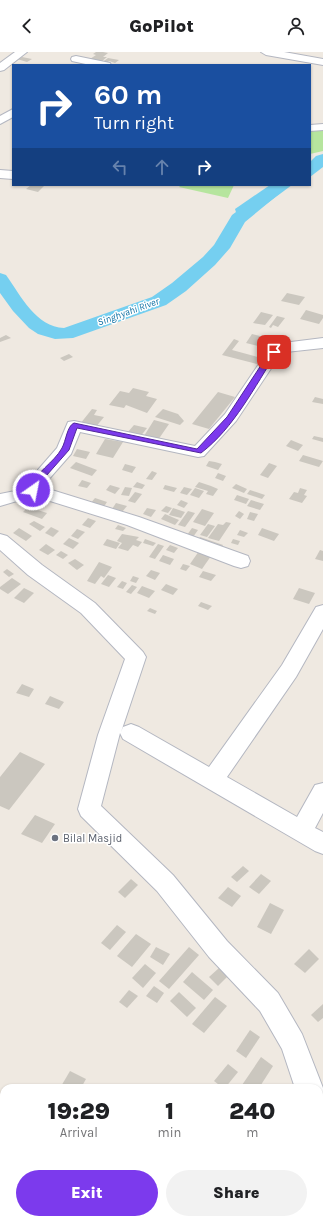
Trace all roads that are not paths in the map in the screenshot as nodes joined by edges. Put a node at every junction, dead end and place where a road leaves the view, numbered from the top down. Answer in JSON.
{"nodes":[{"id":1,"x":22,"y":52,"type":"edge"},
{"id":2,"x":266,"y":52,"type":"edge"},
{"id":3,"x":81,"y":54,"type":"edge"},
{"id":4,"x":323,"y":62,"type":"edge"},
{"id":5,"x":101,"y":64,"type":"edge"},
{"id":6,"x":0,"y":68,"type":"edge"},
{"id":7,"x":12,"y":113,"type":"edge"},
{"id":8,"x":0,"y":121,"type":"edge"},
{"id":9,"x":323,"y":127,"type":"edge"},
{"id":10,"x":311,"y":128,"type":"edge"},
{"id":11,"x":0,"y":174,"type":"edge"},
{"id":12,"x":12,"y":175,"type":"edge"},
{"id":13,"x":323,"y":343,"type":"edge"},
{"id":14,"x":33,"y":490,"type":"junction"},
{"id":15,"x":0,"y":500,"type":"edge"},
{"id":16,"x":0,"y":540,"type":"edge"},
{"id":17,"x":241,"y":561,"type":"dead end"},
{"id":18,"x":323,"y":612,"type":"edge"},
{"id":19,"x":131,"y":733,"type":"dead end"},
{"id":20,"x":213,"y":780,"type":"junction"},
{"id":21,"x":323,"y":792,"type":"edge"},
{"id":22,"x":301,"y":831,"type":"junction"},
{"id":23,"x":323,"y":844,"type":"edge"},
{"id":24,"x":308,"y":1084,"type":"edge"}],
"edges":[{"from":1,"to":6,"type":"street"},
{"from":2,"to":4,"type":"street"},
{"from":3,"to":5,"type":"street"},
{"from":7,"to":8,"type":"street"},
{"from":9,"to":10,"type":"street"},
{"from":11,"to":12,"type":"street"},
{"from":13,"to":14,"type":"street"},
{"from":14,"to":15,"type":"street"},
{"from":14,"to":17,"type":"street"},
{"from":16,"to":24,"type":"street"},
{"from":18,"to":20,"type":"street"},
{"from":19,"to":20,"type":"street"},
{"from":20,"to":22,"type":"street"},
{"from":21,"to":22,"type":"street"},
{"from":22,"to":23,"type":"street"}]}
